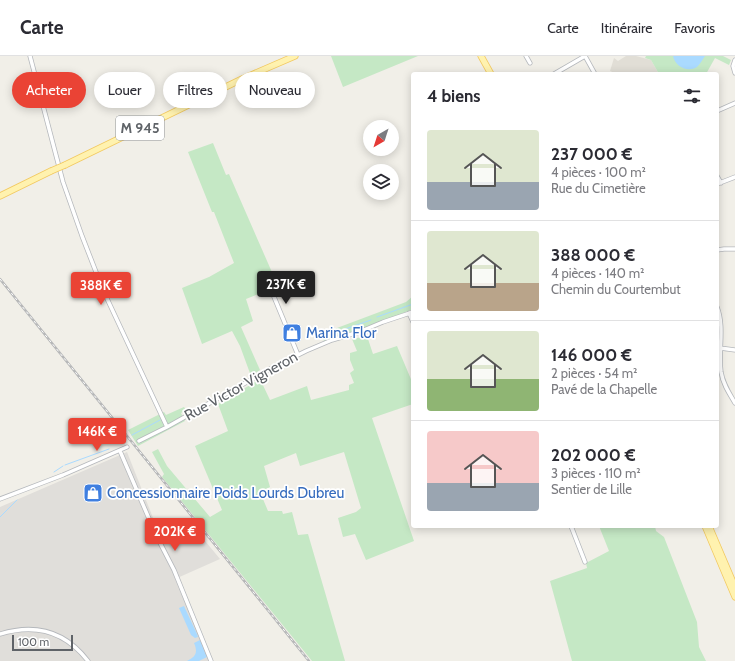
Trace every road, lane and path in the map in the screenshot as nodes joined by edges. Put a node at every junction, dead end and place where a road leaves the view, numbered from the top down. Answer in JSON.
{"nodes":[{"id":1,"x":30,"y":56,"type":"edge"},
{"id":2,"x":295,"y":56,"type":"edge"},
{"id":3,"x":477,"y":56,"type":"edge"},
{"id":4,"x":481,"y":56,"type":"edge"},
{"id":5,"x":526,"y":56,"type":"edge"},
{"id":6,"x":585,"y":56,"type":"edge"},
{"id":7,"x":735,"y":60,"type":"edge"},
{"id":8,"x":530,"y":63,"type":"dead end"},
{"id":9,"x":486,"y":72,"type":"edge"},
{"id":10,"x":490,"y":72,"type":"edge"},
{"id":11,"x":557,"y":72,"type":"edge"},
{"id":12,"x":594,"y":72,"type":"edge"},
{"id":13,"x":735,"y":73,"type":"edge"},
{"id":14,"x":735,"y":103,"type":"edge"},
{"id":15,"x":719,"y":109,"type":"edge"},
{"id":16,"x":734,"y":177,"type":"edge"},
{"id":17,"x":719,"y":183,"type":"edge"},
{"id":18,"x":0,"y":196,"type":"edge"},
{"id":19,"x":735,"y":249,"type":"edge"},
{"id":20,"x":719,"y":250,"type":"edge"},
{"id":21,"x":272,"y":292,"type":"dead end"},
{"id":22,"x":411,"y":312,"type":"edge"},
{"id":23,"x":719,"y":315,"type":"edge"},
{"id":24,"x":720,"y":348,"type":"junction"},
{"id":25,"x":735,"y":350,"type":"edge"},
{"id":26,"x":298,"y":355,"type":"junction"},
{"id":27,"x":735,"y":403,"type":"edge"},
{"id":28,"x":167,"y":427,"type":"junction"},
{"id":29,"x":139,"y":441,"type":"dead end"},
{"id":30,"x":127,"y":447,"type":"dead end"},
{"id":31,"x":120,"y":451,"type":"junction"},
{"id":32,"x":0,"y":499,"type":"edge"},
{"id":33,"x":572,"y":528,"type":"edge"},
{"id":34,"x":706,"y":528,"type":"edge"},
{"id":35,"x":710,"y":528,"type":"edge"},
{"id":36,"x":585,"y":562,"type":"dead end"},
{"id":37,"x":734,"y":586,"type":"edge"},
{"id":38,"x":735,"y":596,"type":"edge"},
{"id":39,"x":0,"y":634,"type":"edge"},
{"id":40,"x":88,"y":661,"type":"edge"},
{"id":41,"x":211,"y":661,"type":"edge"}],
"edges":[{"from":1,"to":28,"type":"street"},
{"from":2,"to":18,"type":"main road","number":"M 945","bridge":true},
{"from":3,"to":9,"type":"main road"},
{"from":4,"to":10,"type":"main road"},
{"from":5,"to":8,"type":"street"},
{"from":6,"to":11,"type":"street"},
{"from":6,"to":12,"type":"street"},
{"from":7,"to":13,"type":"street"},
{"from":14,"to":15,"type":"street"},
{"from":16,"to":17,"type":"street"},
{"from":19,"to":20,"type":"street"},
{"from":21,"to":26,"type":"street"},
{"from":22,"to":26,"type":"street","name":"Rue Victor Vigneron"},
{"from":23,"to":24,"type":"street"},
{"from":24,"to":25,"type":"street"},
{"from":24,"to":27,"type":"street"},
{"from":26,"to":28,"type":"street","name":"Rue Victor Vigneron"},
{"from":28,"to":29,"type":"street","name":"Rue Victor Vigneron"},
{"from":30,"to":31,"type":"street"},
{"from":31,"to":32,"type":"street"},
{"from":31,"to":41,"type":"street"},
{"from":33,"to":36,"type":"street"},
{"from":34,"to":37,"type":"main road"},
{"from":35,"to":37,"type":"main road"},
{"from":37,"to":38,"type":"main road"},
{"from":39,"to":40,"type":"street"}]}
